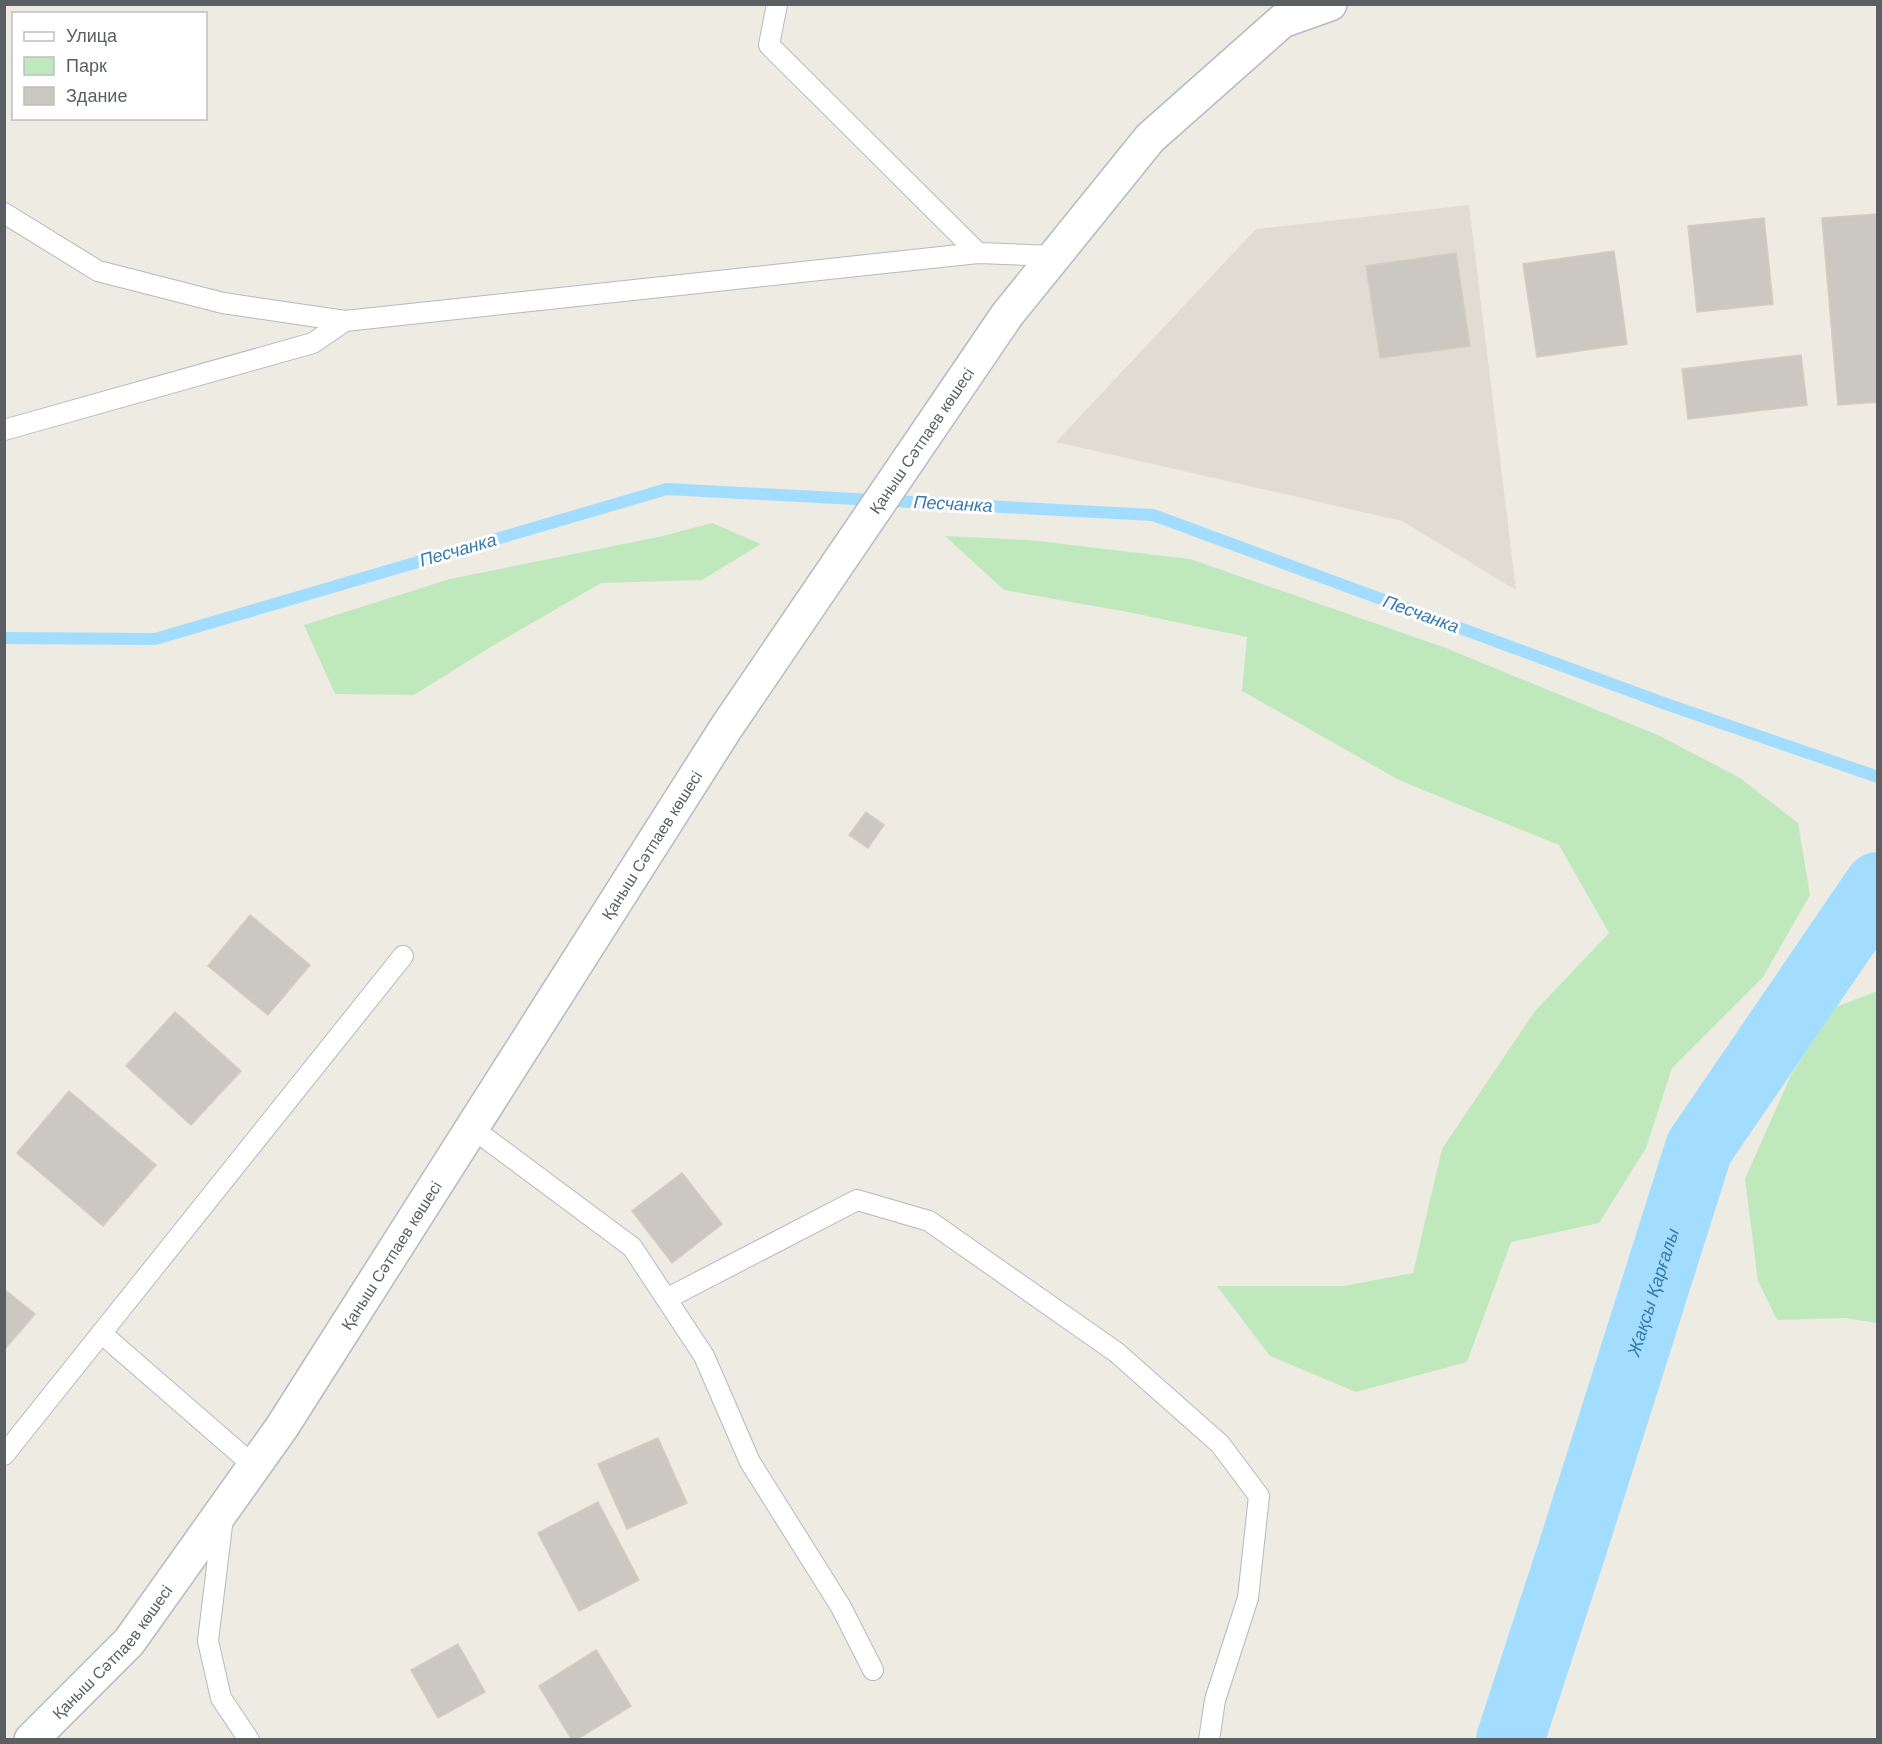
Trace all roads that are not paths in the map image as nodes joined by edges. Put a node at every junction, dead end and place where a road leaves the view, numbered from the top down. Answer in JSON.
{"nodes":[{"id":1,"x":777,"y":4,"type":"edge"},
{"id":2,"x":1330,"y":4,"type":"edge"},
{"id":3,"x":1282,"y":13,"type":"edge"},
{"id":4,"x":4,"y":213,"type":"edge"},
{"id":5,"x":978,"y":253,"type":"junction"},
{"id":6,"x":1055,"y":256,"type":"junction"},
{"id":7,"x":345,"y":321,"type":"junction"},
{"id":8,"x":4,"y":430,"type":"edge"},
{"id":9,"x":403,"y":956,"type":"dead end"},
{"id":10,"x":472,"y":1128,"type":"junction"},
{"id":11,"x":666,"y":1299,"type":"junction"},
{"id":12,"x":101,"y":1334,"type":"junction"},
{"id":13,"x":4,"y":1455,"type":"edge"},
{"id":14,"x":254,"y":1466,"type":"junction"},
{"id":15,"x":224,"y":1509,"type":"junction"},
{"id":16,"x":873,"y":1670,"type":"dead end"},
{"id":17,"x":31,"y":1740,"type":"edge"},
{"id":18,"x":249,"y":1740,"type":"edge"},
{"id":19,"x":1209,"y":1740,"type":"edge"}],
"edges":[{"from":1,"to":5,"type":"lane"},
{"from":2,"to":3,"type":"street","name":"Қаныш Сәтпаев көшесі"},
{"from":3,"to":6,"type":"street","name":"Қаныш Сәтпаев көшесі"},
{"from":4,"to":7,"type":"lane"},
{"from":5,"to":6,"type":"lane"},
{"from":5,"to":7,"type":"lane"},
{"from":6,"to":10,"type":"street","name":"Қаныш Сәтпаев көшесі"},
{"from":7,"to":8,"type":"lane"},
{"from":9,"to":12,"type":"lane"},
{"from":10,"to":11,"type":"lane"},
{"from":10,"to":14,"type":"street","name":"Қаныш Сәтпаев көшесі"},
{"from":11,"to":16,"type":"lane"},
{"from":11,"to":19,"type":"lane"},
{"from":12,"to":13,"type":"lane"},
{"from":12,"to":14,"type":"lane"},
{"from":14,"to":15,"type":"street","name":"Қаныш Сәтпаев көшесі"},
{"from":15,"to":17,"type":"street","name":"Қаныш Сәтпаев көшесі"},
{"from":15,"to":18,"type":"lane"}]}
